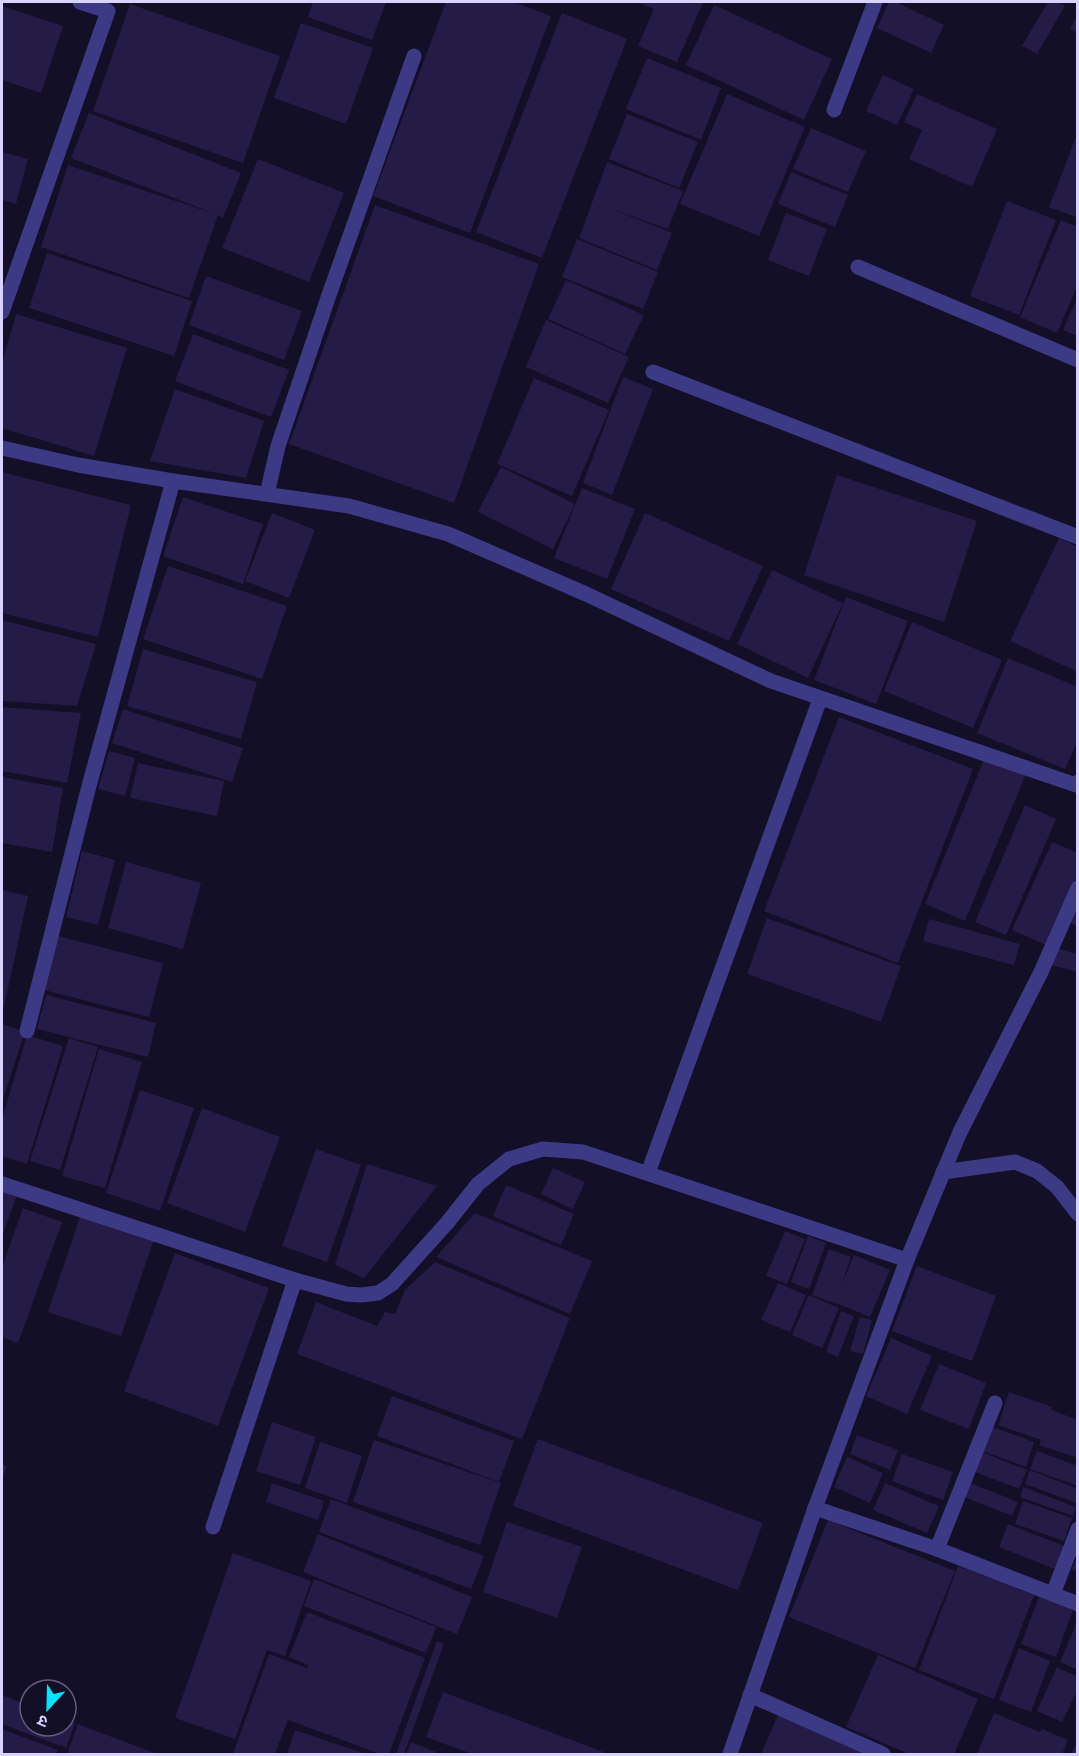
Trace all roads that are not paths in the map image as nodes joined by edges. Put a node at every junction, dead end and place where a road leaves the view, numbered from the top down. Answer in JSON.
{"nodes":[{"id":1,"x":80,"y":2,"type":"edge"},
{"id":2,"x":875,"y":2,"type":"edge"},
{"id":3,"x":414,"y":56,"type":"dead end"},
{"id":4,"x":834,"y":110,"type":"dead end"},
{"id":5,"x":858,"y":267,"type":"dead end"},
{"id":6,"x":2,"y":312,"type":"edge"},
{"id":7,"x":1077,"y":360,"type":"edge"},
{"id":8,"x":653,"y":372,"type":"dead end"},
{"id":9,"x":2,"y":448,"type":"edge"},
{"id":10,"x":173,"y":481,"type":"junction"},
{"id":11,"x":267,"y":494,"type":"junction"},
{"id":12,"x":1077,"y":537,"type":"edge"},
{"id":13,"x":820,"y":699,"type":"junction"},
{"id":14,"x":1077,"y":784,"type":"edge"},
{"id":15,"x":1077,"y":888,"type":"edge"},
{"id":16,"x":27,"y":1031,"type":"dead end"},
{"id":17,"x":648,"y":1173,"type":"junction"},
{"id":18,"x":944,"y":1173,"type":"junction"},
{"id":19,"x":2,"y":1184,"type":"edge"},
{"id":20,"x":1077,"y":1214,"type":"edge"},
{"id":21,"x":907,"y":1260,"type":"junction"},
{"id":22,"x":295,"y":1280,"type":"junction"},
{"id":23,"x":995,"y":1403,"type":"dead end"},
{"id":24,"x":815,"y":1508,"type":"junction"},
{"id":25,"x":213,"y":1527,"type":"dead end"},
{"id":26,"x":1077,"y":1528,"type":"edge"},
{"id":27,"x":937,"y":1549,"type":"junction"},
{"id":28,"x":1053,"y":1594,"type":"junction"},
{"id":29,"x":1077,"y":1604,"type":"edge"},
{"id":30,"x":750,"y":1695,"type":"junction"},
{"id":31,"x":730,"y":1755,"type":"edge"},
{"id":32,"x":883,"y":1755,"type":"edge"}],
"edges":[{"from":1,"to":6,"type":"street"},
{"from":2,"to":4,"type":"street"},
{"from":3,"to":11,"type":"street"},
{"from":5,"to":7,"type":"street"},
{"from":8,"to":12,"type":"street"},
{"from":9,"to":10,"type":"street"},
{"from":10,"to":11,"type":"street"},
{"from":10,"to":16,"type":"street"},
{"from":11,"to":13,"type":"street"},
{"from":13,"to":14,"type":"street"},
{"from":13,"to":17,"type":"street"},
{"from":15,"to":18,"type":"street"},
{"from":17,"to":21,"type":"street"},
{"from":17,"to":22,"type":"street"},
{"from":18,"to":20,"type":"street"},
{"from":18,"to":21,"type":"street"},
{"from":19,"to":22,"type":"street"},
{"from":21,"to":24,"type":"street"},
{"from":22,"to":25,"type":"street"},
{"from":23,"to":27,"type":"street"},
{"from":24,"to":27,"type":"street"},
{"from":24,"to":30,"type":"street"},
{"from":26,"to":28,"type":"street"},
{"from":27,"to":28,"type":"street"},
{"from":28,"to":29,"type":"street"},
{"from":30,"to":31,"type":"street"},
{"from":30,"to":32,"type":"street"}]}
